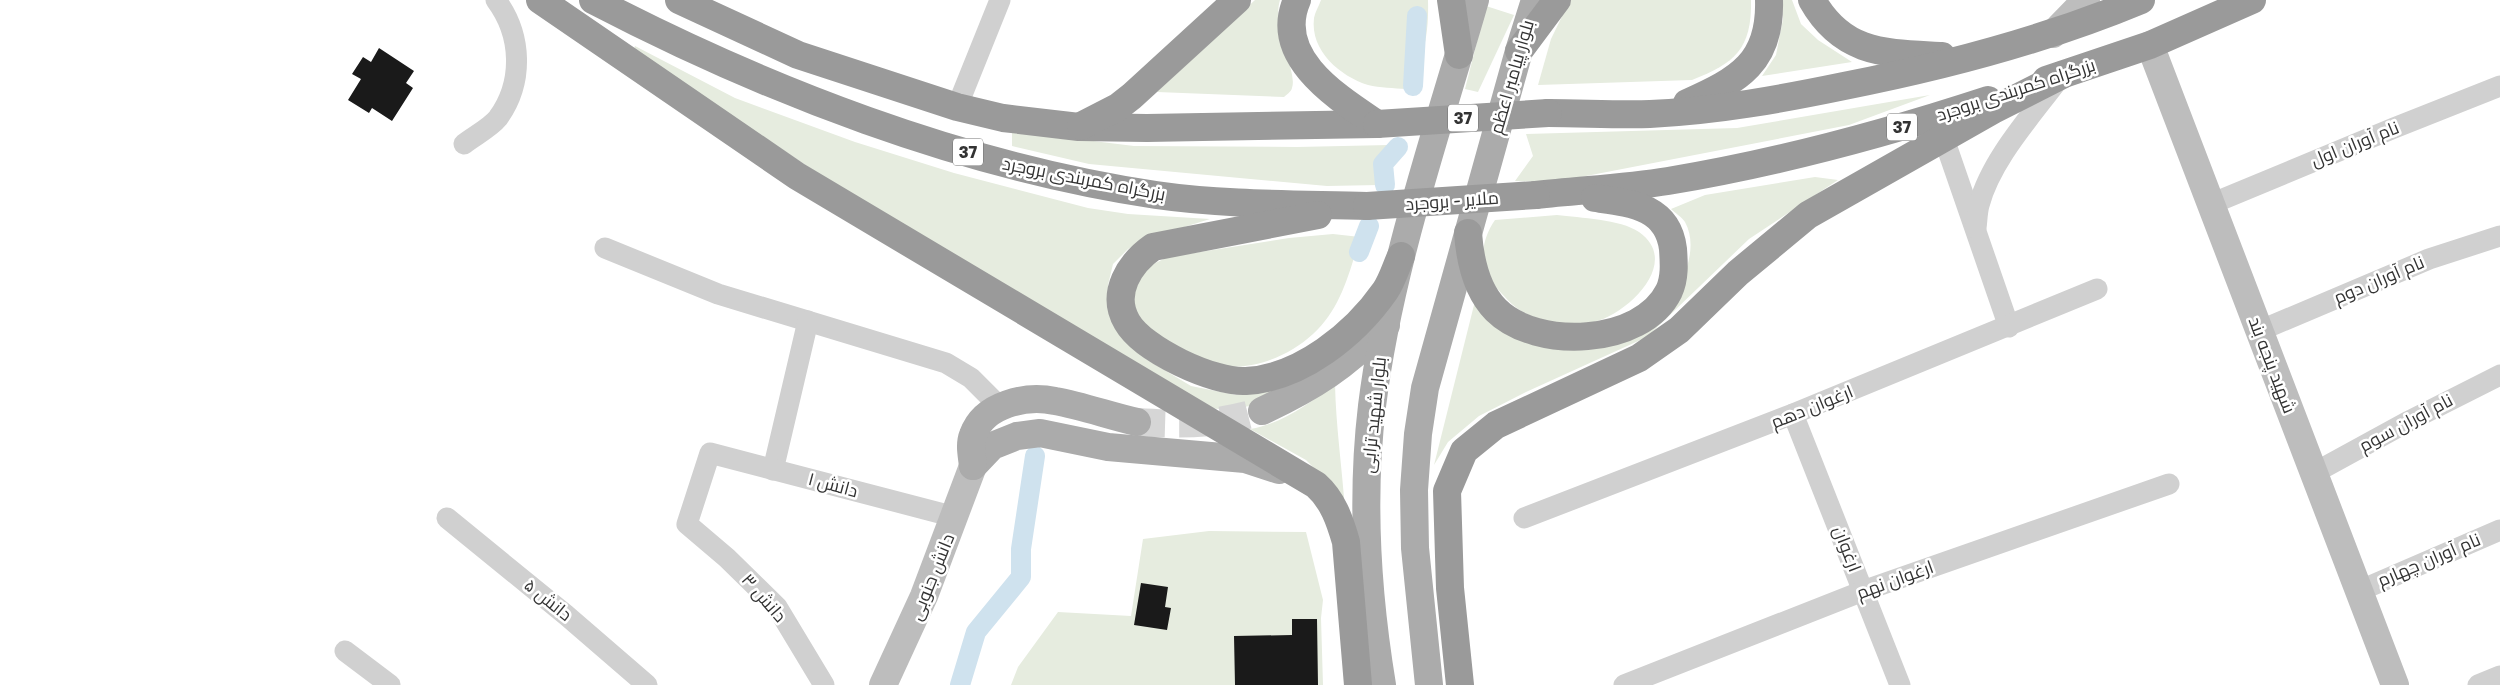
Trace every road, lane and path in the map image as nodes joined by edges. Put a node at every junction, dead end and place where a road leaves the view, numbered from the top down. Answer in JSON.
{"nodes":[{"id":1,"x":496,"y":0,"type":"edge"},
{"id":2,"x":540,"y":0,"type":"edge"},
{"id":3,"x":593,"y":0,"type":"edge"},
{"id":4,"x":679,"y":0,"type":"edge"},
{"id":5,"x":1000,"y":0,"type":"edge"},
{"id":6,"x":1237,"y":0,"type":"edge"},
{"id":7,"x":1297,"y":0,"type":"edge"},
{"id":8,"x":1452,"y":0,"type":"edge"},
{"id":9,"x":1475,"y":0,"type":"edge"},
{"id":10,"x":1535,"y":0,"type":"edge"},
{"id":11,"x":1557,"y":0,"type":"edge"},
{"id":12,"x":1768,"y":0,"type":"edge"},
{"id":13,"x":1812,"y":0,"type":"edge"},
{"id":14,"x":2086,"y":0,"type":"edge"},
{"id":15,"x":2141,"y":0,"type":"edge"},
{"id":16,"x":2252,"y":0,"type":"edge"},
{"id":17,"x":2053,"y":34,"type":"junction"},
{"id":18,"x":2150,"y":45,"type":"junction"},
{"id":19,"x":2003,"y":49,"type":"junction"},
{"id":20,"x":1519,"y":51,"type":"junction"},
{"id":21,"x":1459,"y":55,"type":"junction"},
{"id":22,"x":2062,"y":75,"type":"junction"},
{"id":23,"x":2500,"y":86,"type":"edge"},
{"id":24,"x":957,"y":107,"type":"junction"},
{"id":25,"x":1651,"y":114,"type":"junction"},
{"id":26,"x":1377,"y":124,"type":"junction"},
{"id":27,"x":1079,"y":127,"type":"junction"},
{"id":28,"x":1944,"y":138,"type":"junction"},
{"id":29,"x":464,"y":144,"type":"dead end"},
{"id":30,"x":1536,"y":195,"type":"junction"},
{"id":31,"x":2211,"y":204,"type":"junction"},
{"id":32,"x":1367,"y":206,"type":"junction"},
{"id":33,"x":1468,"y":233,"type":"junction"},
{"id":34,"x":1976,"y":234,"type":"junction"},
{"id":35,"x":2500,"y":236,"type":"edge"},
{"id":36,"x":604,"y":248,"type":"dead end"},
{"id":37,"x":1401,"y":256,"type":"junction"},
{"id":38,"x":2097,"y":289,"type":"dead end"},
{"id":39,"x":808,"y":321,"type":"junction"},
{"id":40,"x":1386,"y":325,"type":"junction"},
{"id":41,"x":2009,"y":327,"type":"junction"},
{"id":42,"x":2259,"y":331,"type":"junction"},
{"id":43,"x":2500,"y":375,"type":"edge"},
{"id":44,"x":1000,"y":407,"type":"junction"},
{"id":45,"x":1262,"y":411,"type":"tunnel mouth"},
{"id":46,"x":1793,"y":414,"type":"junction"},
{"id":47,"x":1137,"y":422,"type":"tunnel mouth"},
{"id":48,"x":973,"y":466,"type":"junction"},
{"id":49,"x":773,"y":470,"type":"junction"},
{"id":50,"x":2314,"y":473,"type":"junction"},
{"id":51,"x":2169,"y":484,"type":"dead end"},
{"id":52,"x":1316,"y":485,"type":"junction"},
{"id":53,"x":955,"y":517,"type":"junction"},
{"id":54,"x":447,"y":518,"type":"dead end"},
{"id":55,"x":1524,"y":518,"type":"dead end"},
{"id":56,"x":687,"y":524,"type":"joint"},
{"id":57,"x":2500,"y":530,"type":"edge"},
{"id":58,"x":1864,"y":591,"type":"junction"},
{"id":59,"x":2358,"y":591,"type":"junction"},
{"id":60,"x":345,"y":651,"type":"dead end"},
{"id":61,"x":2500,"y":676,"type":"edge"},
{"id":62,"x":390,"y":685,"type":"edge"},
{"id":63,"x":647,"y":685,"type":"edge"},
{"id":64,"x":824,"y":685,"type":"edge"},
{"id":65,"x":884,"y":685,"type":"edge"},
{"id":66,"x":1358,"y":685,"type":"edge"},
{"id":67,"x":1382,"y":685,"type":"edge"},
{"id":68,"x":1429,"y":685,"type":"edge"},
{"id":69,"x":1460,"y":685,"type":"edge"},
{"id":70,"x":1624,"y":685,"type":"edge"},
{"id":71,"x":1900,"y":685,"type":"edge"},
{"id":72,"x":2395,"y":685,"type":"edge"},
{"id":73,"x":2478,"y":685,"type":"edge"}],
"edges":[{"from":1,"to":29,"type":"street"},
{"from":2,"to":52,"type":"highway"},
{"from":3,"to":32,"type":"highway","name":"بزرگراه کمربندی بروجرد","number":"37"},
{"from":4,"to":24,"type":"highway","number":"37"},
{"from":5,"to":24,"type":"street"},
{"from":6,"to":27,"type":"highway"},
{"from":7,"to":26,"type":"highway"},
{"from":8,"to":21,"type":"highway"},
{"from":9,"to":21,"type":"main road"},
{"from":10,"to":20,"type":"main road","name":"بلوار پیامبر اعظم"},
{"from":11,"to":20,"type":"highway"},
{"from":12,"to":25,"type":"highway"},
{"from":13,"to":19,"type":"highway"},
{"from":14,"to":17,"type":"street"},
{"from":15,"to":17,"type":"highway","number":"37"},
{"from":16,"to":18,"type":"highway","name":"بزرگراه کمربندی بروجرد","number":"37"},
{"from":17,"to":19,"type":"highway","number":"37"},
{"from":18,"to":22,"type":"highway","name":"بزرگراه کمربندی بروجرد","number":"37"},
{"from":18,"to":31,"type":"street","name":"شهید پنجه بند"},
{"from":19,"to":25,"type":"highway","number":"37"},
{"from":20,"to":33,"type":"main road","name":"بلوار پیامبر اعظم"},
{"from":21,"to":37,"type":"main road","name":"بلوار شهید ترابی"},
{"from":22,"to":28,"type":"highway"},
{"from":22,"to":30,"type":"highway","name":"بزرگراه کمربندی بروجرد","number":"37"},
{"from":22,"to":34,"type":"street"},
{"from":23,"to":31,"type":"street","name":"نام آوران اول"},
{"from":24,"to":27,"type":"highway","number":"37"},
{"from":25,"to":26,"type":"highway","number":"37","bridge":true},
{"from":26,"to":27,"type":"highway","number":"37"},
{"from":28,"to":34,"type":"street"},
{"from":28,"to":69,"type":"highway"},
{"from":30,"to":32,"type":"highway","name":"ملایر - بروجرد","number":"37","bridge":true},
{"from":30,"to":33,"type":"highway"},
{"from":31,"to":42,"type":"street","name":"شهید پنجه بند"},
{"from":32,"to":37,"type":"highway"},
{"from":33,"to":68,"type":"main road"},
{"from":34,"to":41,"type":"street"},
{"from":35,"to":42,"type":"street","name":"نام آوران دوم"},
{"from":36,"to":39,"type":"street"},
{"from":37,"to":40,"type":"main road","name":"بلوار شهید ترابی"},
{"from":38,"to":41,"type":"street","name":"ارغوان دهم"},
{"from":39,"to":44,"type":"street"},
{"from":39,"to":49,"type":"street"},
{"from":40,"to":45,"type":"main road"},
{"from":40,"to":67,"type":"main road","name":"بلوار شهید ترابی"},
{"from":41,"to":46,"type":"street","name":"ارغوان دهم"},
{"from":42,"to":50,"type":"street","name":"شهید پنجه بند"},
{"from":43,"to":50,"type":"street","name":"نام آوران سوم"},
{"from":44,"to":47,"type":"main road"},
{"from":44,"to":48,"type":"main road"},
{"from":46,"to":55,"type":"street","name":"ارغوان دهم"},
{"from":46,"to":58,"type":"street","name":"ارغوان"},
{"from":48,"to":52,"type":"main road"},
{"from":48,"to":53,"type":"street","name":"دانش جنوبی"},
{"from":49,"to":53,"type":"street","name":"دانش ۱"},
{"from":49,"to":56,"type":"street","name":"دانش ۱"},
{"from":50,"to":59,"type":"street","name":"شهید پنجه بند"},
{"from":51,"to":58,"type":"street","name":"ارغوان نهم"},
{"from":52,"to":66,"type":"highway"},
{"from":53,"to":65,"type":"street","name":"دانش جنوبی"},
{"from":54,"to":63,"type":"street","name":"دانش ۵"},
{"from":56,"to":64,"type":"street","name":"دانش ۳"},
{"from":57,"to":59,"type":"street","name":"نام آوران چهارم"},
{"from":58,"to":70,"type":"street","name":"ارغوان نهم"},
{"from":58,"to":71,"type":"street","name":"ارغوان"},
{"from":59,"to":72,"type":"street","name":"شهید پنجه بند"},
{"from":60,"to":62,"type":"street"},
{"from":61,"to":73,"type":"street"}]}
